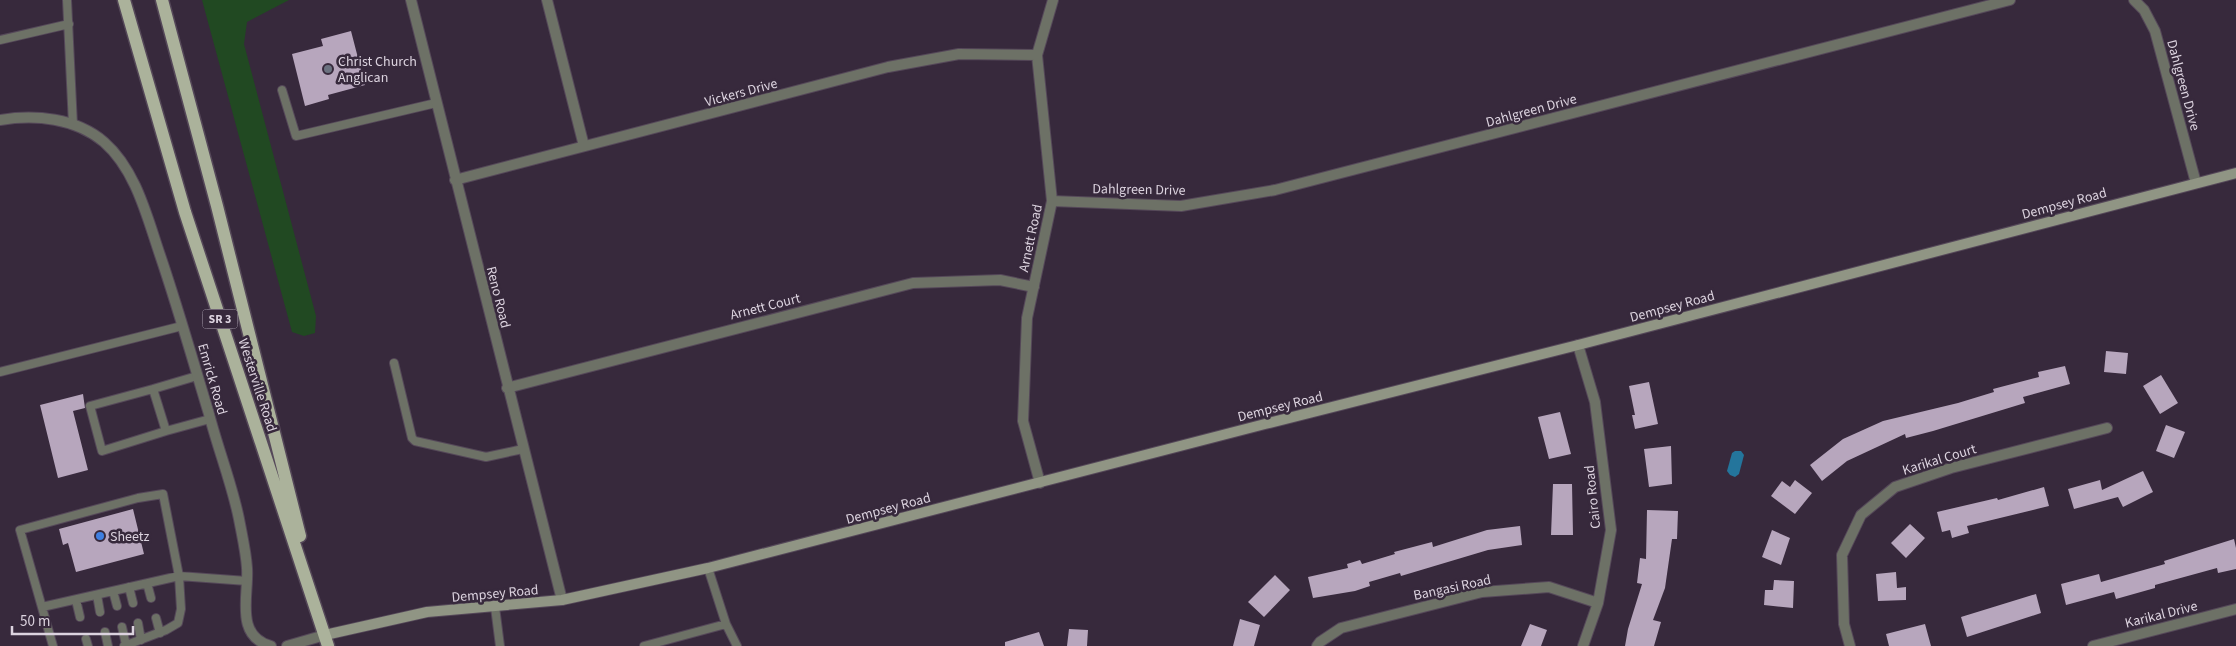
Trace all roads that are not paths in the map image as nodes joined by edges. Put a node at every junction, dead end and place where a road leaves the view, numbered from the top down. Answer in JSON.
{"nodes":[{"id":1,"x":66,"y":0,"type":"edge"},
{"id":2,"x":124,"y":0,"type":"edge"},
{"id":3,"x":162,"y":0,"type":"edge"},
{"id":4,"x":410,"y":0,"type":"edge"},
{"id":5,"x":547,"y":0,"type":"edge"},
{"id":6,"x":1053,"y":0,"type":"edge"},
{"id":7,"x":2010,"y":0,"type":"edge"},
{"id":8,"x":2134,"y":0,"type":"edge"},
{"id":9,"x":68,"y":24,"type":"junction"},
{"id":10,"x":0,"y":40,"type":"edge"},
{"id":11,"x":1037,"y":55,"type":"junction"},
{"id":12,"x":282,"y":90,"type":"dead end"},
{"id":13,"x":436,"y":103,"type":"junction"},
{"id":14,"x":0,"y":120,"type":"edge"},
{"id":15,"x":73,"y":125,"type":"junction"},
{"id":16,"x":584,"y":146,"type":"junction"},
{"id":17,"x":2236,"y":173,"type":"edge"},
{"id":18,"x":455,"y":180,"type":"junction"},
{"id":19,"x":2196,"y":183,"type":"junction"},
{"id":20,"x":1052,"y":201,"type":"junction"},
{"id":21,"x":1034,"y":287,"type":"junction"},
{"id":22,"x":182,"y":326,"type":"junction"},
{"id":23,"x":1578,"y":345,"type":"junction"},
{"id":24,"x":394,"y":363,"type":"dead end"},
{"id":25,"x":0,"y":372,"type":"edge"},
{"id":26,"x":198,"y":376,"type":"junction"},
{"id":27,"x":507,"y":388,"type":"junction"},
{"id":28,"x":153,"y":389,"type":"junction"},
{"id":29,"x":210,"y":419,"type":"junction"},
{"id":30,"x":2107,"y":428,"type":"dead end"},
{"id":31,"x":166,"y":431,"type":"junction"},
{"id":32,"x":523,"y":448,"type":"junction"},
{"id":33,"x":1040,"y":483,"type":"junction"},
{"id":34,"x":708,"y":568,"type":"junction"},
{"id":35,"x":179,"y":576,"type":"junction"},
{"id":36,"x":247,"y":582,"type":"junction"},
{"id":37,"x":147,"y":583,"type":"junction"},
{"id":38,"x":130,"y":587,"type":"junction"},
{"id":39,"x":113,"y":591,"type":"junction"},
{"id":40,"x":97,"y":595,"type":"junction"},
{"id":41,"x":151,"y":598,"type":"dead end"},
{"id":42,"x":76,"y":600,"type":"junction"},
{"id":43,"x":562,"y":600,"type":"junction"},
{"id":44,"x":133,"y":603,"type":"dead end"},
{"id":45,"x":1598,"y":603,"type":"junction"},
{"id":46,"x":117,"y":606,"type":"dead end"},
{"id":47,"x":42,"y":607,"type":"junction"},
{"id":48,"x":495,"y":607,"type":"junction"},
{"id":49,"x":2236,"y":609,"type":"edge"},
{"id":50,"x":100,"y":612,"type":"dead end"},
{"id":51,"x":80,"y":617,"type":"dead end"},
{"id":52,"x":156,"y":618,"type":"dead end"},
{"id":53,"x":138,"y":623,"type":"dead end"},
{"id":54,"x":726,"y":624,"type":"junction"},
{"id":55,"x":122,"y":627,"type":"dead end"},
{"id":56,"x":105,"y":632,"type":"dead end"},
{"id":57,"x":160,"y":633,"type":"junction"},
{"id":58,"x":141,"y":640,"type":"junction"},
{"id":59,"x":326,"y":641,"type":"edge"},
{"id":60,"x":53,"y":646,"type":"edge"},
{"id":61,"x":108,"y":646,"type":"edge"},
{"id":62,"x":125,"y":646,"type":"edge"},
{"id":63,"x":271,"y":646,"type":"edge"},
{"id":64,"x":287,"y":646,"type":"edge"},
{"id":65,"x":500,"y":646,"type":"edge"},
{"id":66,"x":644,"y":646,"type":"edge"},
{"id":67,"x":737,"y":646,"type":"edge"},
{"id":68,"x":1317,"y":646,"type":"edge"},
{"id":69,"x":1582,"y":646,"type":"edge"},
{"id":70,"x":1850,"y":646,"type":"edge"},
{"id":71,"x":2093,"y":646,"type":"edge"}],
"edges":[{"from":1,"to":9,"type":"lane"},
{"from":2,"to":59,"type":"main road","name":"Westerville Road","number":"SR 3"},
{"from":3,"to":59,"type":"main road","name":"Westerville Road","number":"SR 3"},
{"from":4,"to":13,"type":"street","name":"Reno Road"},
{"from":5,"to":16,"type":"street"},
{"from":6,"to":11,"type":"street","name":"Arnett Road"},
{"from":7,"to":20,"type":"street","name":"Dahlgreen Drive"},
{"from":8,"to":19,"type":"street","name":"Dahlgreen Drive"},
{"from":9,"to":10,"type":"lane"},
{"from":9,"to":15,"type":"lane"},
{"from":11,"to":16,"type":"street","name":"Vickers Drive"},
{"from":11,"to":20,"type":"street","name":"Arnett Road"},
{"from":12,"to":13,"type":"lane"},
{"from":13,"to":18,"type":"street","name":"Reno Road"},
{"from":14,"to":15,"type":"street","name":"Emrick Road"},
{"from":15,"to":22,"type":"street","name":"Emrick Road"},
{"from":16,"to":18,"type":"street","name":"Vickers Drive"},
{"from":17,"to":19,"type":"main road","name":"Dempsey Road"},
{"from":18,"to":27,"type":"street","name":"Reno Road"},
{"from":19,"to":23,"type":"main road","name":"Dempsey Road"},
{"from":20,"to":21,"type":"street","name":"Arnett Road"},
{"from":21,"to":27,"type":"street","name":"Arnett Court"},
{"from":21,"to":33,"type":"street","name":"Arnett Road"},
{"from":22,"to":25,"type":"lane"},
{"from":22,"to":26,"type":"street","name":"Emrick Road"},
{"from":23,"to":33,"type":"main road","name":"Dempsey Road"},
{"from":23,"to":45,"type":"street","name":"Cairo Road"},
{"from":24,"to":32,"type":"lane"},
{"from":26,"to":28,"type":"lane"},
{"from":26,"to":29,"type":"street","name":"Emrick Road"},
{"from":27,"to":32,"type":"street","name":"Reno Road"},
{"from":28,"to":31,"type":"lane"},
{"from":28,"to":31,"type":"lane"},
{"from":29,"to":31,"type":"lane"},
{"from":29,"to":36,"type":"street","name":"Emrick Road"},
{"from":30,"to":70,"type":"street","name":"Karikal Court"},
{"from":32,"to":43,"type":"street","name":"Reno Road"},
{"from":33,"to":34,"type":"main road","name":"Dempsey Road"},
{"from":34,"to":43,"type":"main road","name":"Dempsey Road"},
{"from":34,"to":54,"type":"lane"},
{"from":35,"to":36,"type":"lane"},
{"from":35,"to":37,"type":"lane"},
{"from":35,"to":47,"type":"lane"},
{"from":35,"to":57,"type":"lane"},
{"from":36,"to":63,"type":"street","name":"Emrick Road"},
{"from":37,"to":38,"type":"lane"},
{"from":37,"to":41,"type":"lane"},
{"from":38,"to":39,"type":"lane"},
{"from":38,"to":44,"type":"lane"},
{"from":39,"to":40,"type":"lane"},
{"from":39,"to":46,"type":"lane"},
{"from":40,"to":42,"type":"lane"},
{"from":40,"to":50,"type":"lane"},
{"from":42,"to":47,"type":"lane"},
{"from":42,"to":51,"type":"lane"},
{"from":43,"to":48,"type":"main road","name":"Dempsey Road"},
{"from":45,"to":68,"type":"street","name":"Bangasi Road"},
{"from":45,"to":69,"type":"street","name":"Cairo Road"},
{"from":47,"to":60,"type":"lane"},
{"from":48,"to":59,"type":"main road","name":"Dempsey Road"},
{"from":48,"to":65,"type":"lane"},
{"from":49,"to":71,"type":"street","name":"Karikal Drive"},
{"from":52,"to":57,"type":"lane"},
{"from":53,"to":58,"type":"lane"},
{"from":54,"to":66,"type":"lane"},
{"from":54,"to":67,"type":"lane"},
{"from":55,"to":62,"type":"lane"},
{"from":56,"to":61,"type":"lane"},
{"from":57,"to":58,"type":"lane"},
{"from":58,"to":62,"type":"lane"},
{"from":59,"to":64,"type":"street"}]}
